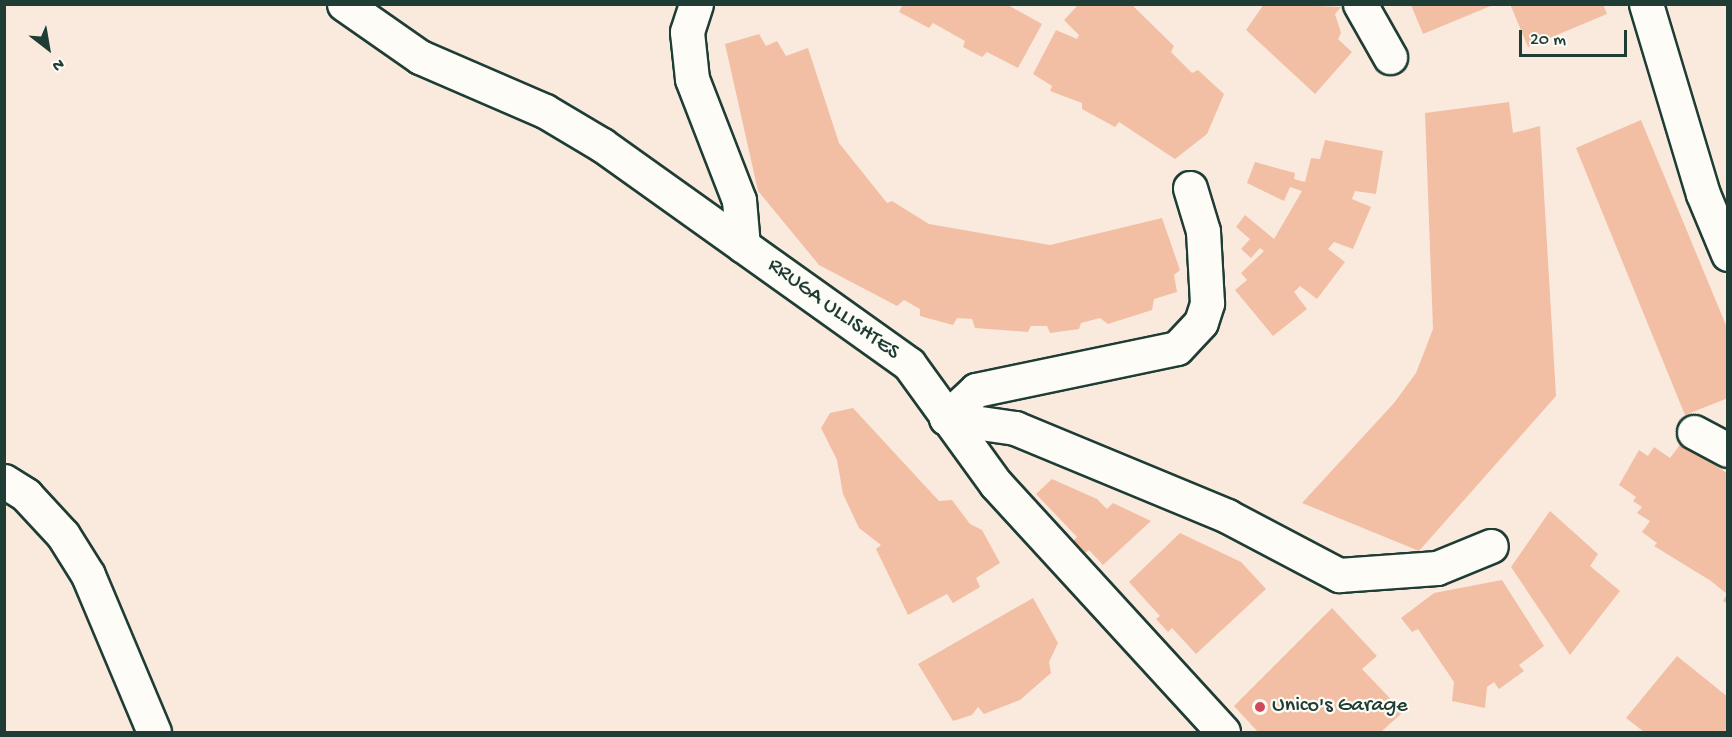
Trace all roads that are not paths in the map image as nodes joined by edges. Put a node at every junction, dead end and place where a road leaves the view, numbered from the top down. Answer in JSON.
{"nodes":[{"id":1,"x":344,"y":4,"type":"edge"},
{"id":2,"x":696,"y":4,"type":"edge"},
{"id":3,"x":1360,"y":4,"type":"edge"},
{"id":4,"x":1646,"y":4,"type":"edge"},
{"id":5,"x":1390,"y":57,"type":"dead end"},
{"id":6,"x":1190,"y":188,"type":"dead end"},
{"id":7,"x":743,"y":246,"type":"junction"},
{"id":8,"x":1728,"y":254,"type":"edge"},
{"id":9,"x":946,"y":417,"type":"junction"},
{"id":10,"x":1694,"y":432,"type":"dead end"},
{"id":11,"x":1728,"y":450,"type":"edge"},
{"id":12,"x":4,"y":481,"type":"edge"},
{"id":13,"x":1491,"y":546,"type":"dead end"},
{"id":14,"x":154,"y":732,"type":"edge"},
{"id":15,"x":1223,"y":732,"type":"edge"}],
"edges":[{"from":1,"to":7,"type":"street","name":"RRUGA ULLISHTES"},
{"from":2,"to":7,"type":"street"},
{"from":3,"to":5,"type":"street"},
{"from":4,"to":8,"type":"street"},
{"from":6,"to":9,"type":"street"},
{"from":7,"to":9,"type":"street","name":"RRUGA ULLISHTES"},
{"from":9,"to":13,"type":"street"},
{"from":9,"to":15,"type":"street","name":"RRUGA ULLISHTES"},
{"from":10,"to":11,"type":"street"},
{"from":12,"to":14,"type":"street"}]}
